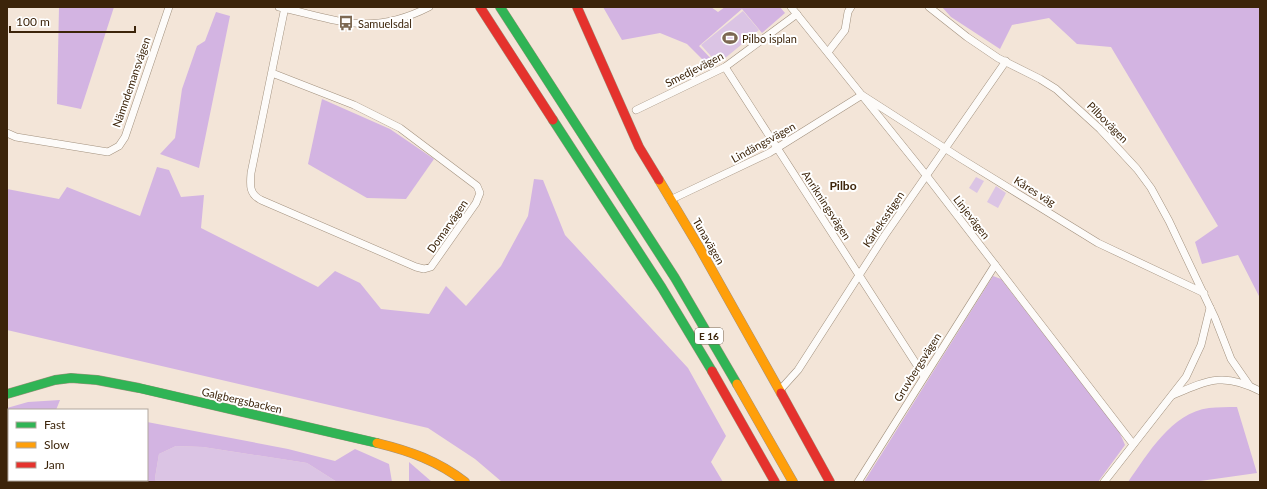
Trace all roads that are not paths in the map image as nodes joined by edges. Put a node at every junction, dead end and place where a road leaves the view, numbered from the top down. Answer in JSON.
{"nodes":[{"id":1,"x":169,"y":7,"type":"edge"},
{"id":2,"x":283,"y":7,"type":"edge"},
{"id":3,"x":429,"y":7,"type":"edge"},
{"id":4,"x":480,"y":7,"type":"edge"},
{"id":5,"x":500,"y":7,"type":"edge"},
{"id":6,"x":577,"y":7,"type":"edge"},
{"id":7,"x":791,"y":7,"type":"edge"},
{"id":8,"x":851,"y":7,"type":"edge"},
{"id":9,"x":929,"y":7,"type":"edge"},
{"id":10,"x":797,"y":14,"type":"junction"},
{"id":11,"x":828,"y":52,"type":"junction"},
{"id":12,"x":1006,"y":61,"type":"junction"},
{"id":13,"x":725,"y":67,"type":"junction"},
{"id":14,"x":272,"y":73,"type":"junction"},
{"id":15,"x":862,"y":95,"type":"junction"},
{"id":16,"x":636,"y":110,"type":"dead end"},
{"id":17,"x":7,"y":133,"type":"edge"},
{"id":18,"x":777,"y":148,"type":"junction"},
{"id":19,"x":945,"y":148,"type":"junction"},
{"id":20,"x":926,"y":176,"type":"junction"},
{"id":21,"x":670,"y":200,"type":"junction"},
{"id":22,"x":995,"y":265,"type":"junction"},
{"id":23,"x":859,"y":275,"type":"junction"},
{"id":24,"x":1204,"y":293,"type":"junction"},
{"id":25,"x":1210,"y":308,"type":"junction"},
{"id":26,"x":924,"y":376,"type":"junction"},
{"id":27,"x":1249,"y":385,"type":"junction"},
{"id":28,"x":780,"y":390,"type":"junction"},
{"id":29,"x":1260,"y":391,"type":"edge"},
{"id":30,"x":7,"y":394,"type":"edge"},
{"id":31,"x":1172,"y":395,"type":"junction"},
{"id":32,"x":1133,"y":444,"type":"junction"},
{"id":33,"x":465,"y":482,"type":"edge"},
{"id":34,"x":775,"y":482,"type":"edge"},
{"id":35,"x":792,"y":482,"type":"edge"},
{"id":36,"x":830,"y":482,"type":"edge"},
{"id":37,"x":858,"y":482,"type":"edge"},
{"id":38,"x":1104,"y":482,"type":"edge"}],
"edges":[{"from":1,"to":17,"type":"street","name":"Nämndemansvägen"},
{"from":2,"to":3,"type":"street"},
{"from":2,"to":14,"type":"street","name":"Domarvägen"},
{"from":4,"to":34,"type":"main road","number":"E 16"},
{"from":5,"to":35,"type":"main road","number":"E 16"},
{"from":6,"to":21,"type":"main road","name":"Tunavägen"},
{"from":7,"to":10,"type":"street","name":"Linjevägen"},
{"from":8,"to":11,"type":"street"},
{"from":9,"to":12,"type":"street","name":"Pilbovägen"},
{"from":10,"to":11,"type":"street","name":"Linjevägen"},
{"from":10,"to":13,"type":"street","name":"Smedjevägen"},
{"from":11,"to":15,"type":"street","name":"Linjevägen"},
{"from":12,"to":19,"type":"street","name":"Kärleksstigen"},
{"from":12,"to":24,"type":"street","name":"Pilbovägen"},
{"from":13,"to":16,"type":"street","name":"Smedjevägen"},
{"from":13,"to":18,"type":"street","name":"Anrikningsvägen"},
{"from":14,"to":14,"type":"street","name":"Domarvägen"},
{"from":15,"to":18,"type":"street","name":"Lindängsvägen"},
{"from":15,"to":19,"type":"street","name":"Kåres väg"},
{"from":15,"to":20,"type":"street","name":"Linjevägen"},
{"from":18,"to":21,"type":"street","name":"Lindängsvägen"},
{"from":18,"to":23,"type":"street","name":"Anrikningsvägen"},
{"from":19,"to":20,"type":"street","name":"Kärleksstigen"},
{"from":19,"to":24,"type":"street","name":"Kåres väg"},
{"from":20,"to":22,"type":"street","name":"Linjevägen"},
{"from":20,"to":23,"type":"street","name":"Kärleksstigen"},
{"from":21,"to":28,"type":"main road","name":"Tunavägen"},
{"from":22,"to":26,"type":"street","name":"Gruvbergsvägen"},
{"from":22,"to":32,"type":"street","name":"Linjevägen"},
{"from":23,"to":26,"type":"street","name":"Anrikningsvägen"},
{"from":23,"to":28,"type":"street","name":"Kärleksstigen"},
{"from":24,"to":25,"type":"street","name":"Pilbovägen"},
{"from":25,"to":27,"type":"street","name":"Pilbovägen"},
{"from":25,"to":31,"type":"street","name":"Pilbovägen"},
{"from":26,"to":37,"type":"street","name":"Gruvbergsvägen"},
{"from":27,"to":29,"type":"street"},
{"from":27,"to":31,"type":"street"},
{"from":28,"to":36,"type":"main road","name":"Tunavägen"},
{"from":30,"to":33,"type":"main road","name":"Galgbergsbacken"},
{"from":31,"to":32,"type":"street","name":"Pilbovägen"},
{"from":32,"to":38,"type":"street","name":"Pilbovägen"}]}
